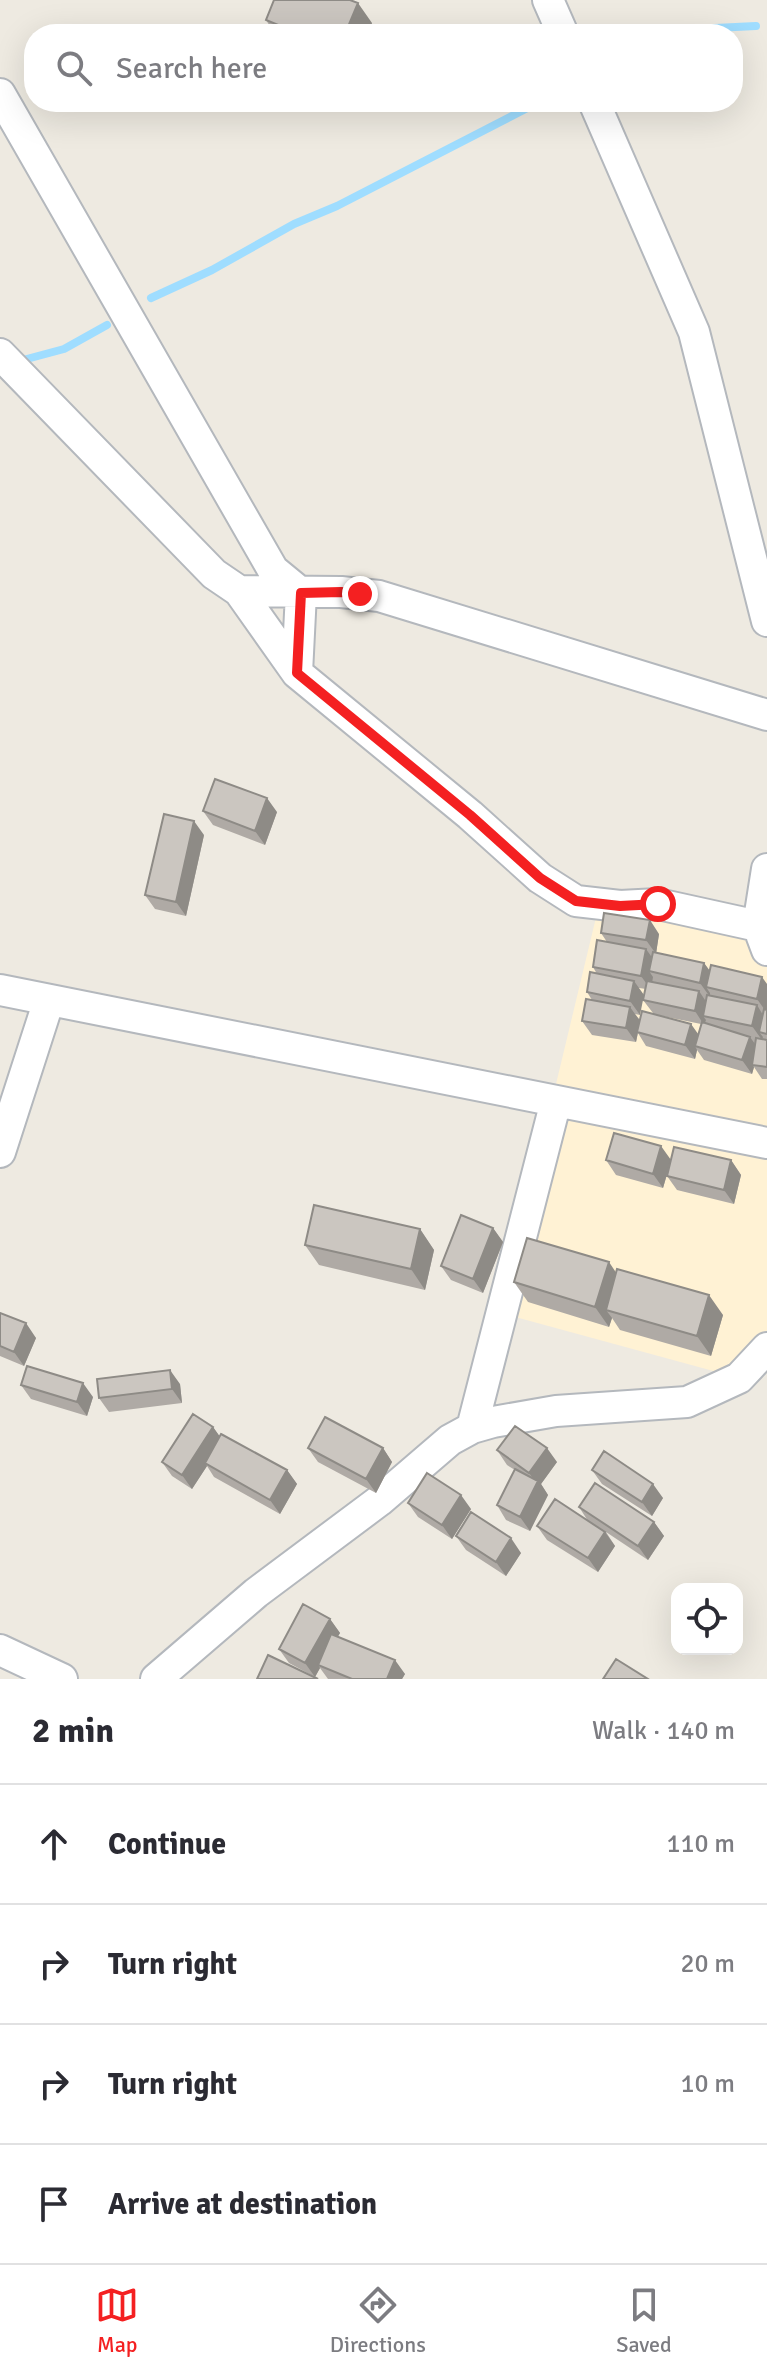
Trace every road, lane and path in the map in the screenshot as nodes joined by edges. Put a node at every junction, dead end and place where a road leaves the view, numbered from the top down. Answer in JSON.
{"nodes":[{"id":1,"x":548,"y":0,"type":"edge"},
{"id":2,"x":559,"y":24,"type":"edge"},
{"id":3,"x":0,"y":94,"type":"edge"},
{"id":4,"x":598,"y":112,"type":"edge"},
{"id":5,"x":0,"y":354,"type":"edge"},
{"id":6,"x":239,"y":591,"type":"junction"},
{"id":7,"x":301,"y":593,"type":"junction"},
{"id":8,"x":767,"y":621,"type":"edge"},
{"id":9,"x":297,"y":673,"type":"junction"},
{"id":10,"x":767,"y":715,"type":"edge"},
{"id":11,"x":767,"y":869,"type":"edge"},
{"id":12,"x":762,"y":938,"type":"edge"},
{"id":13,"x":0,"y":990,"type":"edge"},
{"id":14,"x":49,"y":1000,"type":"junction"},
{"id":15,"x":556,"y":1101,"type":"junction"},
{"id":16,"x":767,"y":1143,"type":"edge"},
{"id":17,"x":0,"y":1152,"type":"edge"},
{"id":18,"x":767,"y":1348,"type":"edge"},
{"id":19,"x":472,"y":1428,"type":"junction"},
{"id":20,"x":0,"y":1650,"type":"edge"},
{"id":21,"x":62,"y":1679,"type":"edge"},
{"id":22,"x":156,"y":1679,"type":"edge"}],
"edges":[{"from":1,"to":2,"type":"street"},
{"from":3,"to":7,"type":"street"},
{"from":4,"to":8,"type":"street"},
{"from":5,"to":6,"type":"street"},
{"from":6,"to":7,"type":"street"},
{"from":6,"to":9,"type":"street"},
{"from":7,"to":9,"type":"street"},
{"from":7,"to":10,"type":"street"},
{"from":9,"to":12,"type":"street"},
{"from":11,"to":12,"type":"street"},
{"from":13,"to":14,"type":"street"},
{"from":14,"to":15,"type":"street"},
{"from":14,"to":17,"type":"street"},
{"from":15,"to":16,"type":"street"},
{"from":15,"to":19,"type":"street"},
{"from":18,"to":19,"type":"street"},
{"from":19,"to":22,"type":"street"},
{"from":20,"to":21,"type":"street"}]}
